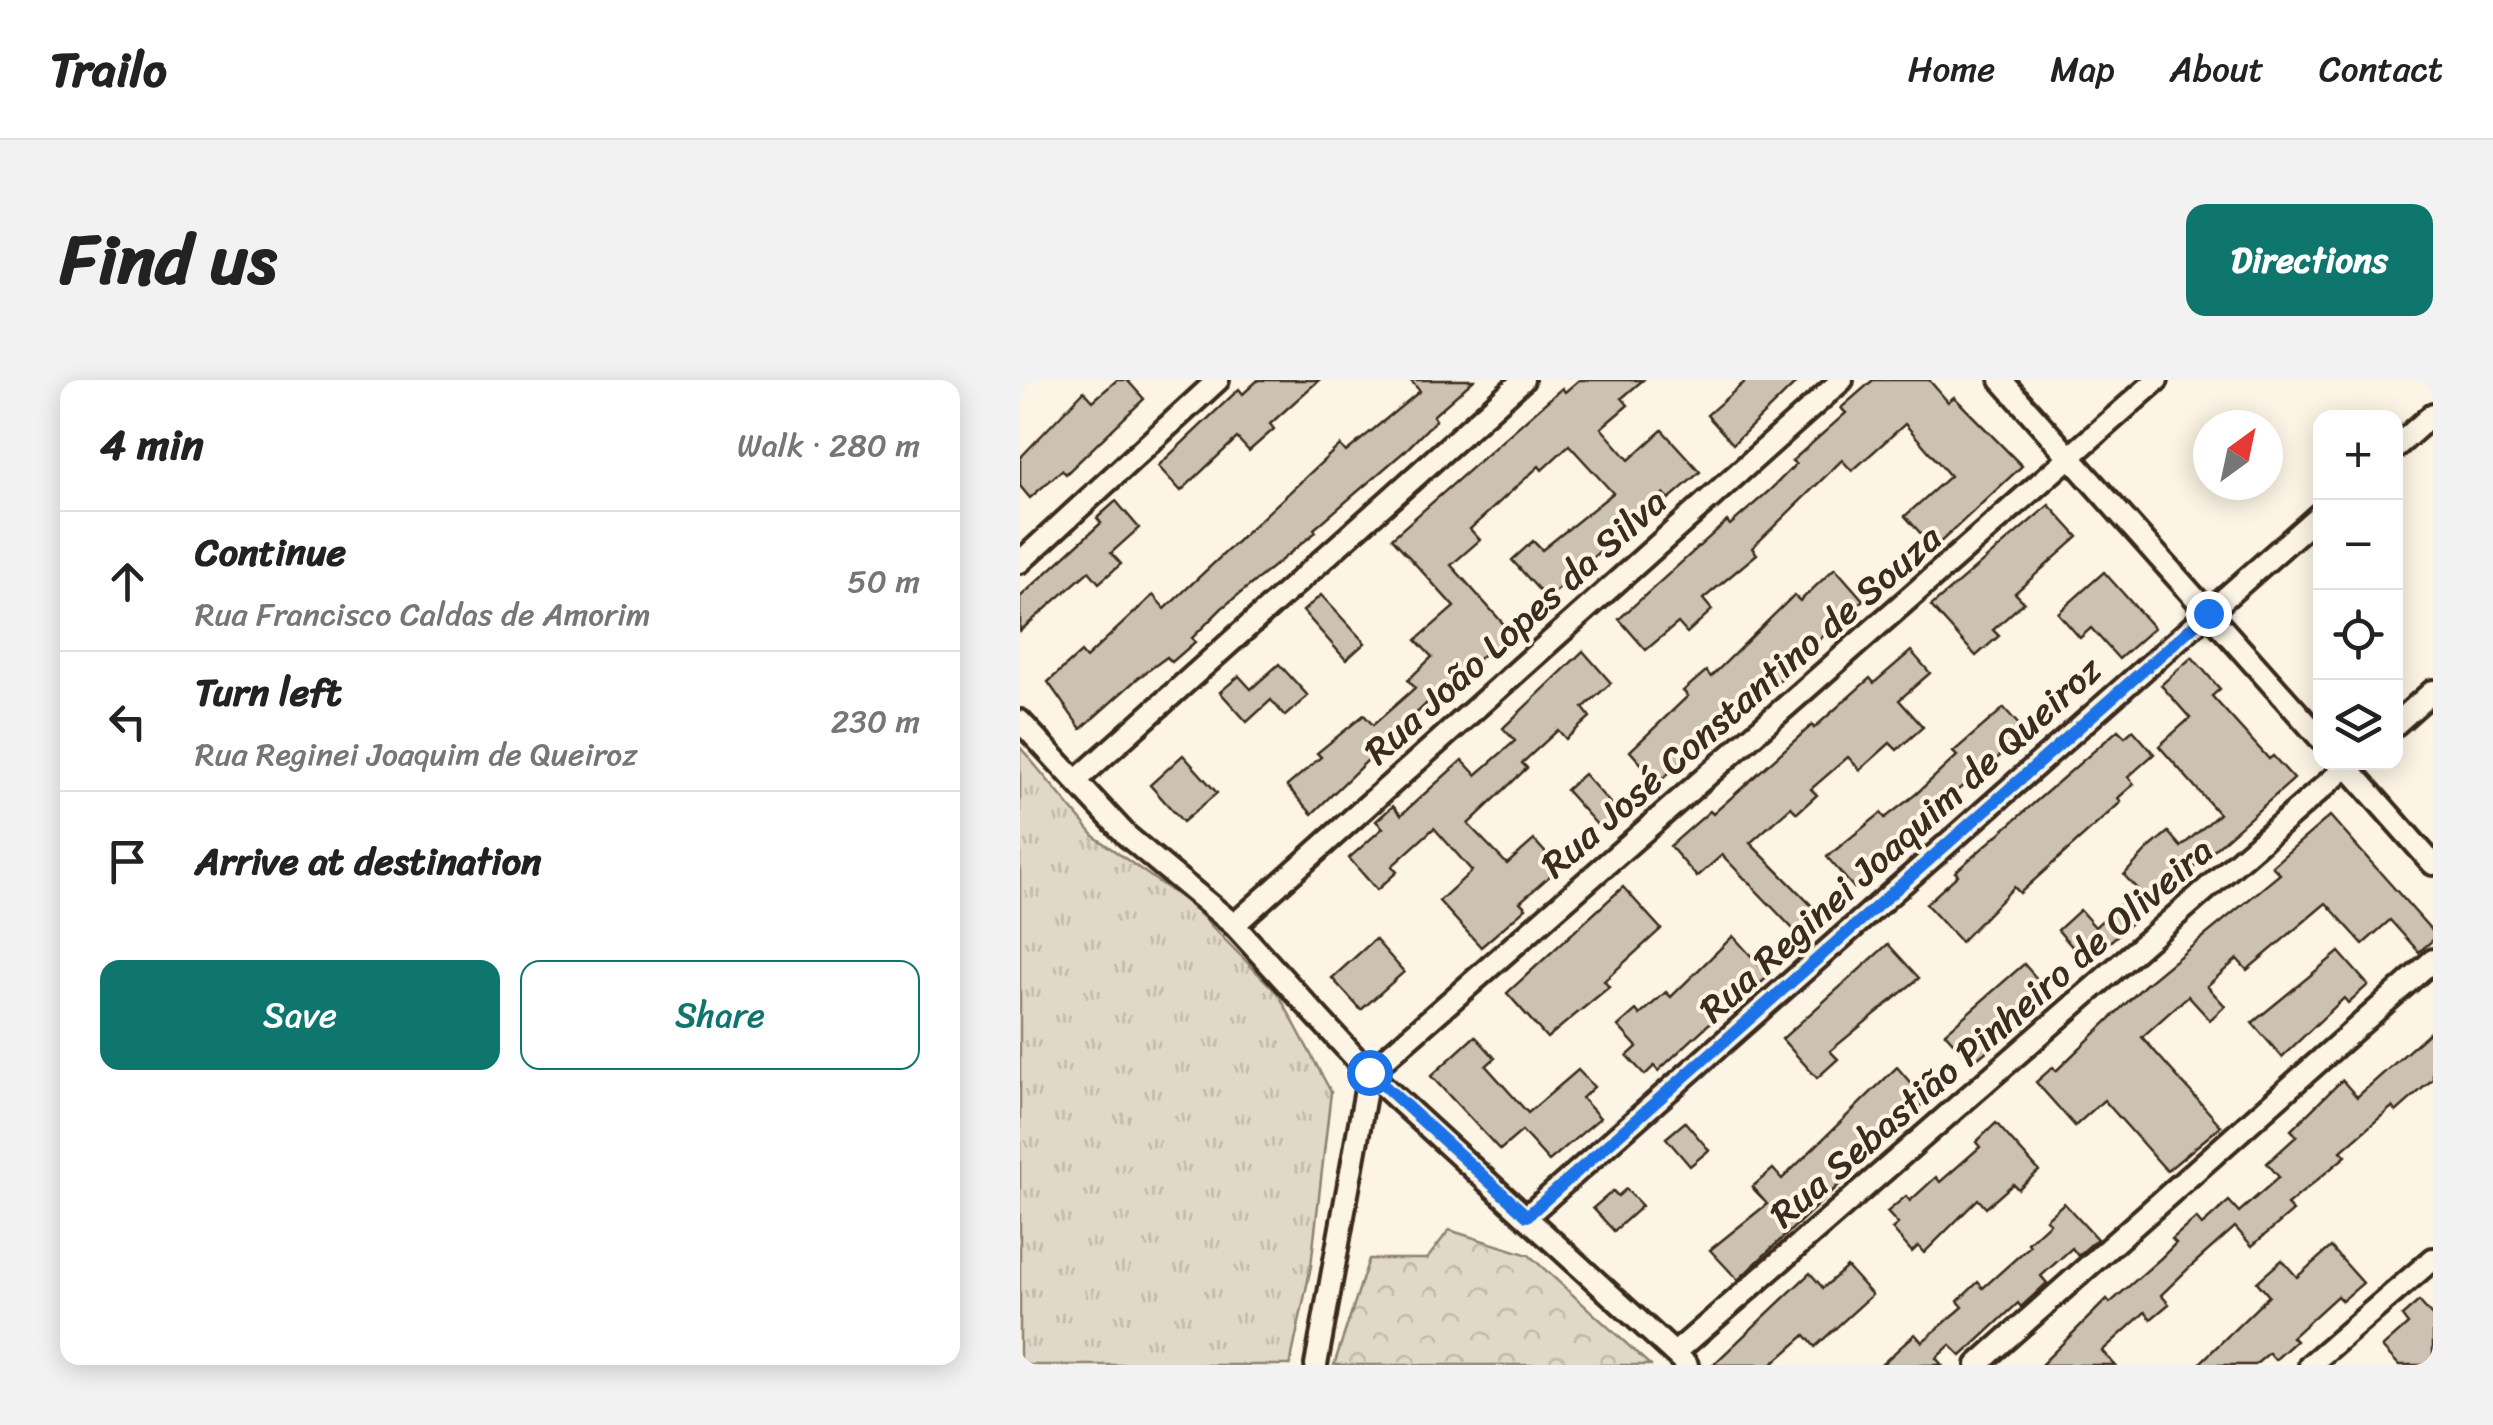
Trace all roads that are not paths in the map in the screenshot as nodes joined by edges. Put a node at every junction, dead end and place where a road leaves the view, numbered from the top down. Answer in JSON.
{"nodes":[{"id":1,"x":1218,"y":380,"type":"edge"},
{"id":2,"x":1523,"y":380,"type":"edge"},
{"id":3,"x":1842,"y":380,"type":"edge"},
{"id":4,"x":2000,"y":380,"type":"edge"},
{"id":5,"x":2158,"y":380,"type":"edge"},
{"id":6,"x":2433,"y":414,"type":"edge"},
{"id":7,"x":2403,"y":442,"type":"edge"},
{"id":8,"x":2071,"y":458,"type":"junction"},
{"id":9,"x":2313,"y":520,"type":"edge"},
{"id":10,"x":1020,"y":562,"type":"edge"},
{"id":11,"x":2208,"y":613,"type":"junction"},
{"id":12,"x":2433,"y":691,"type":"edge"},
{"id":13,"x":2403,"y":718,"type":"edge"},
{"id":14,"x":1020,"y":721,"type":"edge"},
{"id":15,"x":2313,"y":730,"type":"edge"},
{"id":16,"x":2340,"y":770,"type":"edge"},
{"id":17,"x":2352,"y":770,"type":"edge"},
{"id":18,"x":1078,"y":779,"type":"junction"},
{"id":19,"x":2433,"y":864,"type":"edge"},
{"id":20,"x":1234,"y":925,"type":"junction"},
{"id":21,"x":2433,"y":960,"type":"edge"},
{"id":22,"x":1369,"y":1072,"type":"junction"},
{"id":23,"x":1527,"y":1216,"type":"junction"},
{"id":24,"x":2433,"y":1259,"type":"edge"},
{"id":25,"x":1681,"y":1359,"type":"edge"},
{"id":26,"x":1316,"y":1365,"type":"edge"},
{"id":27,"x":1977,"y":1365,"type":"edge"},
{"id":28,"x":2310,"y":1365,"type":"edge"}],
"edges":[{"from":1,"to":10,"type":"street"},
{"from":2,"to":18,"type":"street"},
{"from":3,"to":20,"type":"street","name":"Rua João Lopes da Silva"},
{"from":4,"to":8,"type":"street"},
{"from":5,"to":8,"type":"street","name":"Rua José Constantino de Souza"},
{"from":6,"to":7,"type":"street"},
{"from":8,"to":11,"type":"street"},
{"from":8,"to":22,"type":"street","name":"Rua José Constantino de Souza"},
{"from":9,"to":11,"type":"street","name":"Rua Reginei Joaquim de Queiroz"},
{"from":11,"to":15,"type":"street"},
{"from":11,"to":23,"type":"street","name":"Rua Reginei Joaquim de Queiroz"},
{"from":12,"to":13,"type":"street"},
{"from":14,"to":18,"type":"street"},
{"from":16,"to":25,"type":"street","name":"Rua Sebastião Pinheiro de Oliveira"},
{"from":17,"to":19,"type":"street"},
{"from":18,"to":20,"type":"street"},
{"from":20,"to":22,"type":"street"},
{"from":21,"to":27,"type":"street"},
{"from":22,"to":23,"type":"street"},
{"from":22,"to":26,"type":"street"},
{"from":23,"to":25,"type":"street"},
{"from":24,"to":28,"type":"street"}]}
